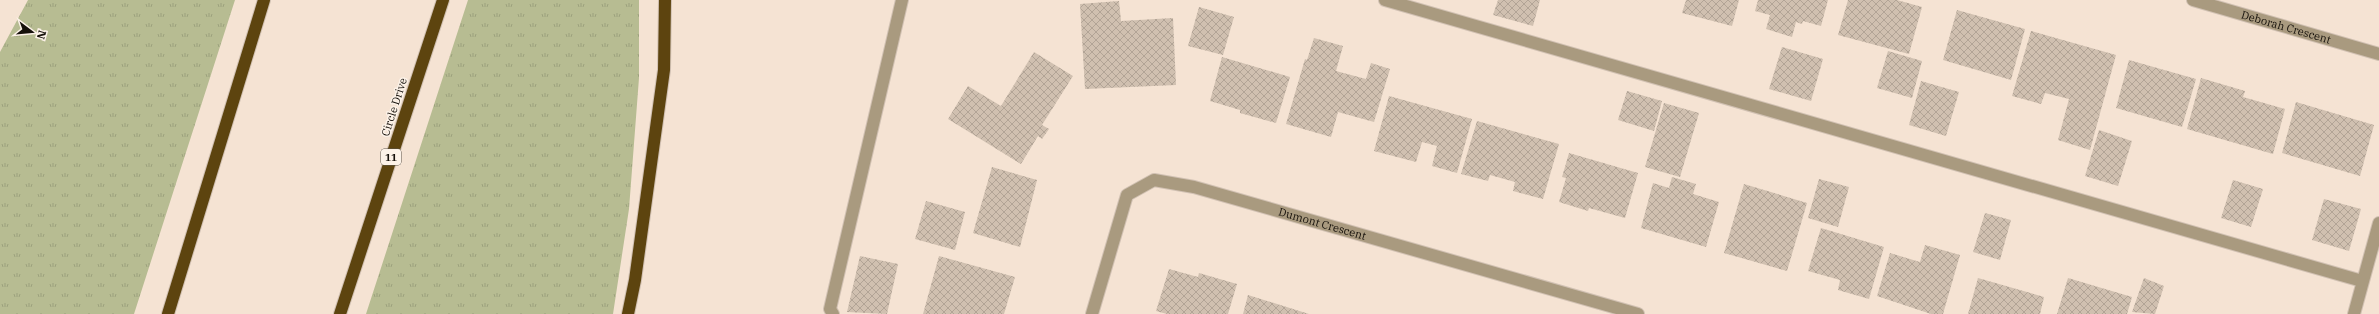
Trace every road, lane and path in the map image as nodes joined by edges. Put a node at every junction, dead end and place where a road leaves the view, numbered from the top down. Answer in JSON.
{"nodes":[{"id":1,"x":264,"y":0,"type":"edge"},
{"id":2,"x":443,"y":0,"type":"edge"},
{"id":3,"x":665,"y":0,"type":"edge"},
{"id":4,"x":902,"y":0,"type":"edge"},
{"id":5,"x":1385,"y":0,"type":"edge"},
{"id":6,"x":2193,"y":0,"type":"edge"},
{"id":7,"x":2379,"y":54,"type":"edge"},
{"id":8,"x":2379,"y":223,"type":"edge"},
{"id":9,"x":635,"y":280,"type":"junction"},
{"id":10,"x":2362,"y":281,"type":"junction"},
{"id":11,"x":168,"y":314,"type":"edge"},
{"id":12,"x":340,"y":314,"type":"edge"},
{"id":13,"x":628,"y":314,"type":"edge"},
{"id":14,"x":634,"y":314,"type":"edge"},
{"id":15,"x":833,"y":314,"type":"edge"},
{"id":16,"x":1092,"y":314,"type":"edge"},
{"id":17,"x":1638,"y":314,"type":"edge"},
{"id":18,"x":2354,"y":314,"type":"edge"}],
"edges":[{"from":1,"to":11,"type":"highway"},
{"from":2,"to":12,"type":"highway","name":"Circle Drive","number":"11"},
{"from":3,"to":9,"type":"highway"},
{"from":4,"to":15,"type":"street"},
{"from":5,"to":10,"type":"street"},
{"from":6,"to":7,"type":"street","name":"Deborah Crescent"},
{"from":8,"to":10,"type":"street"},
{"from":9,"to":13,"type":"highway"},
{"from":9,"to":14,"type":"highway"},
{"from":10,"to":18,"type":"street"},
{"from":16,"to":17,"type":"street","name":"Dumont Crescent"}]}
